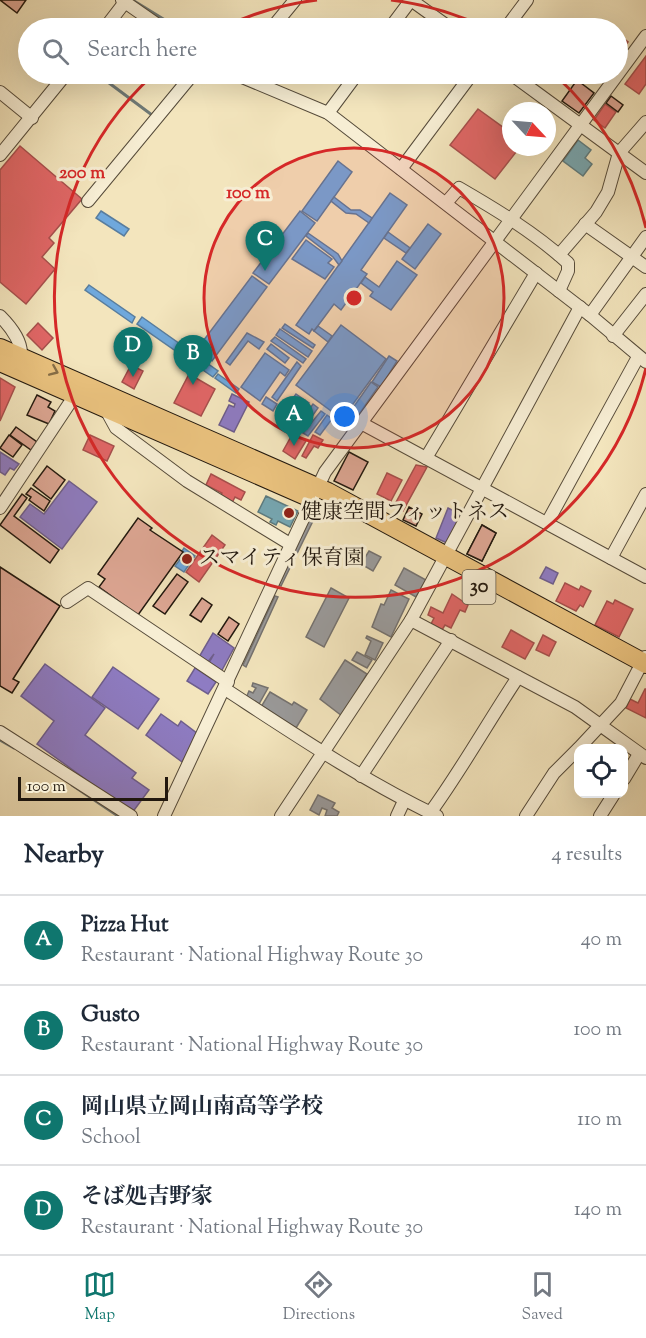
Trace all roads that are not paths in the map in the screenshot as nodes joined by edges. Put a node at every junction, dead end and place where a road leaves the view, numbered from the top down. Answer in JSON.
{"nodes":[{"id":1,"x":295,"y":0,"type":"edge"},
{"id":2,"x":411,"y":0,"type":"edge"},
{"id":3,"x":527,"y":0,"type":"edge"},
{"id":4,"x":123,"y":1,"type":"edge"},
{"id":5,"x":112,"y":18,"type":"edge"},
{"id":6,"x":148,"y":18,"type":"edge"},
{"id":7,"x":280,"y":18,"type":"edge"},
{"id":8,"x":398,"y":18,"type":"edge"},
{"id":9,"x":436,"y":18,"type":"edge"},
{"id":10,"x":514,"y":18,"type":"edge"},
{"id":11,"x":646,"y":36,"type":"edge"},
{"id":12,"x":628,"y":61,"type":"edge"},
{"id":13,"x":58,"y":84,"type":"edge"},
{"id":14,"x":185,"y":84,"type":"edge"},
{"id":15,"x":259,"y":84,"type":"edge"},
{"id":16,"x":349,"y":84,"type":"edge"},
{"id":17,"x":465,"y":84,"type":"edge"},
{"id":18,"x":524,"y":84,"type":"edge"},
{"id":19,"x":611,"y":84,"type":"edge"},
{"id":20,"x":0,"y":92,"type":"edge"},
{"id":21,"x":328,"y":112,"type":"junction"},
{"id":22,"x":32,"y":118,"type":"junction"},
{"id":23,"x":646,"y":122,"type":"edge"},
{"id":24,"x":581,"y":126,"type":"junction"},
{"id":25,"x":1,"y":152,"type":"edge"},
{"id":26,"x":619,"y":153,"type":"junction"},
{"id":27,"x":401,"y":169,"type":"junction"},
{"id":28,"x":646,"y":173,"type":"edge"},
{"id":29,"x":88,"y":201,"type":"dead end"},
{"id":30,"x":446,"y":203,"type":"junction"},
{"id":31,"x":511,"y":219,"type":"junction"},
{"id":32,"x":585,"y":225,"type":"junction"},
{"id":33,"x":646,"y":237,"type":"edge"},
{"id":34,"x":495,"y":240,"type":"junction"},
{"id":35,"x":559,"y":255,"type":"junction"},
{"id":36,"x":632,"y":256,"type":"junction"},
{"id":37,"x":646,"y":267,"type":"edge"},
{"id":38,"x":536,"y":273,"type":"junction"},
{"id":39,"x":559,"y":291,"type":"junction"},
{"id":40,"x":646,"y":294,"type":"edge"},
{"id":41,"x":585,"y":311,"type":"junction"},
{"id":42,"x":0,"y":316,"type":"edge"},
{"id":43,"x":613,"y":336,"type":"junction"},
{"id":44,"x":0,"y":348,"type":"edge"},
{"id":45,"x":642,"y":360,"type":"edge"},
{"id":46,"x":12,"y":363,"type":"edge"},
{"id":47,"x":79,"y":389,"type":"junction"},
{"id":48,"x":104,"y":407,"type":"junction"},
{"id":49,"x":361,"y":423,"type":"junction"},
{"id":50,"x":426,"y":458,"type":"junction"},
{"id":51,"x":482,"y":488,"type":"junction"},
{"id":52,"x":314,"y":493,"type":"junction"},
{"id":53,"x":646,"y":494,"type":"edge"},
{"id":54,"x":0,"y":508,"type":"edge"},
{"id":55,"x":547,"y":523,"type":"junction"},
{"id":56,"x":290,"y":544,"type":"junction"},
{"id":57,"x":611,"y":558,"type":"junction"},
{"id":58,"x":443,"y":561,"type":"junction"},
{"id":59,"x":646,"y":577,"type":"edge"},
{"id":60,"x":67,"y":602,"type":"dead end"},
{"id":61,"x":411,"y":620,"type":"junction"},
{"id":62,"x":451,"y":640,"type":"junction"},
{"id":63,"x":644,"y":666,"type":"edge"},
{"id":64,"x":518,"y":678,"type":"junction"},
{"id":65,"x":226,"y":686,"type":"junction"},
{"id":66,"x":600,"y":727,"type":"junction"},
{"id":67,"x":0,"y":732,"type":"edge"},
{"id":68,"x":584,"y":744,"type":"edge"},
{"id":69,"x":323,"y":753,"type":"junction"},
{"id":70,"x":574,"y":754,"type":"edge"},
{"id":71,"x":643,"y":756,"type":"edge"},
{"id":72,"x":628,"y":774,"type":"edge"},
{"id":73,"x":361,"y":776,"type":"junction"},
{"id":74,"x":611,"y":798,"type":"edge"},
{"id":75,"x":404,"y":801,"type":"junction"},
{"id":76,"x":433,"y":814,"type":"edge"},
{"id":77,"x":131,"y":816,"type":"edge"},
{"id":78,"x":164,"y":816,"type":"edge"},
{"id":79,"x":281,"y":816,"type":"edge"},
{"id":80,"x":397,"y":816,"type":"edge"},
{"id":81,"x":526,"y":816,"type":"edge"},
{"id":82,"x":600,"y":816,"type":"edge"}],
"edges":[{"from":1,"to":7,"type":"street"},
{"from":2,"to":8,"type":"street"},
{"from":2,"to":9,"type":"street"},
{"from":3,"to":10,"type":"street"},
{"from":4,"to":5,"type":"street"},
{"from":4,"to":6,"type":"street"},
{"from":11,"to":12,"type":"street"},
{"from":13,"to":22,"type":"street"},
{"from":14,"to":29,"type":"street"},
{"from":15,"to":21,"type":"street"},
{"from":16,"to":21,"type":"street"},
{"from":17,"to":27,"type":"street"},
{"from":18,"to":24,"type":"street"},
{"from":19,"to":24,"type":"street"},
{"from":20,"to":22,"type":"street"},
{"from":21,"to":27,"type":"street"},
{"from":22,"to":25,"type":"street"},
{"from":23,"to":26,"type":"street"},
{"from":24,"to":26,"type":"street"},
{"from":24,"to":31,"type":"street"},
{"from":26,"to":28,"type":"street"},
{"from":26,"to":32,"type":"street"},
{"from":27,"to":30,"type":"street"},
{"from":30,"to":31,"type":"street"},
{"from":30,"to":34,"type":"street"},
{"from":31,"to":34,"type":"street"},
{"from":31,"to":35,"type":"street"},
{"from":32,"to":35,"type":"street"},
{"from":32,"to":36,"type":"street"},
{"from":33,"to":36,"type":"street"},
{"from":34,"to":38,"type":"street"},
{"from":34,"to":49,"type":"street"},
{"from":35,"to":39,"type":"street"},
{"from":36,"to":37,"type":"street"},
{"from":36,"to":41,"type":"street"},
{"from":38,"to":39,"type":"street"},
{"from":38,"to":50,"type":"street"},
{"from":39,"to":41,"type":"street"},
{"from":40,"to":43,"type":"street"},
{"from":41,"to":43,"type":"street"},
{"from":41,"to":51,"type":"street"},
{"from":42,"to":46,"type":"street"},
{"from":43,"to":45,"type":"street"},
{"from":44,"to":46,"type":"highway","number":"30"},
{"from":45,"to":55,"type":"street"},
{"from":46,"to":47,"type":"highway","number":"30"},
{"from":47,"to":48,"type":"highway","number":"30"},
{"from":47,"to":52,"type":"highway","number":"30"},
{"from":47,"to":54,"type":"street"},
{"from":48,"to":52,"type":"highway","number":"30"},
{"from":48,"to":56,"type":"street"},
{"from":49,"to":50,"type":"street"},
{"from":49,"to":52,"type":"street"},
{"from":50,"to":51,"type":"street"},
{"from":51,"to":55,"type":"street"},
{"from":51,"to":58,"type":"street"},
{"from":52,"to":56,"type":"street"},
{"from":52,"to":58,"type":"highway","number":"30"},
{"from":53,"to":57,"type":"street"},
{"from":55,"to":57,"type":"street"},
{"from":56,"to":65,"type":"street"},
{"from":57,"to":59,"type":"street"},
{"from":58,"to":61,"type":"street"},
{"from":58,"to":63,"type":"highway","number":"30"},
{"from":60,"to":65,"type":"street"},
{"from":61,"to":62,"type":"street"},
{"from":61,"to":69,"type":"street"},
{"from":62,"to":64,"type":"street"},
{"from":62,"to":73,"type":"street"},
{"from":63,"to":66,"type":"street"},
{"from":64,"to":66,"type":"street"},
{"from":64,"to":76,"type":"street"},
{"from":65,"to":69,"type":"street"},
{"from":65,"to":78,"type":"street"},
{"from":66,"to":68,"type":"street"},
{"from":66,"to":71,"type":"street"},
{"from":67,"to":77,"type":"street"},
{"from":69,"to":73,"type":"street"},
{"from":69,"to":79,"type":"street"},
{"from":70,"to":81,"type":"street"},
{"from":71,"to":72,"type":"street"},
{"from":73,"to":75,"type":"street"},
{"from":74,"to":82,"type":"street"},
{"from":75,"to":76,"type":"street"},
{"from":75,"to":80,"type":"street"}]}
